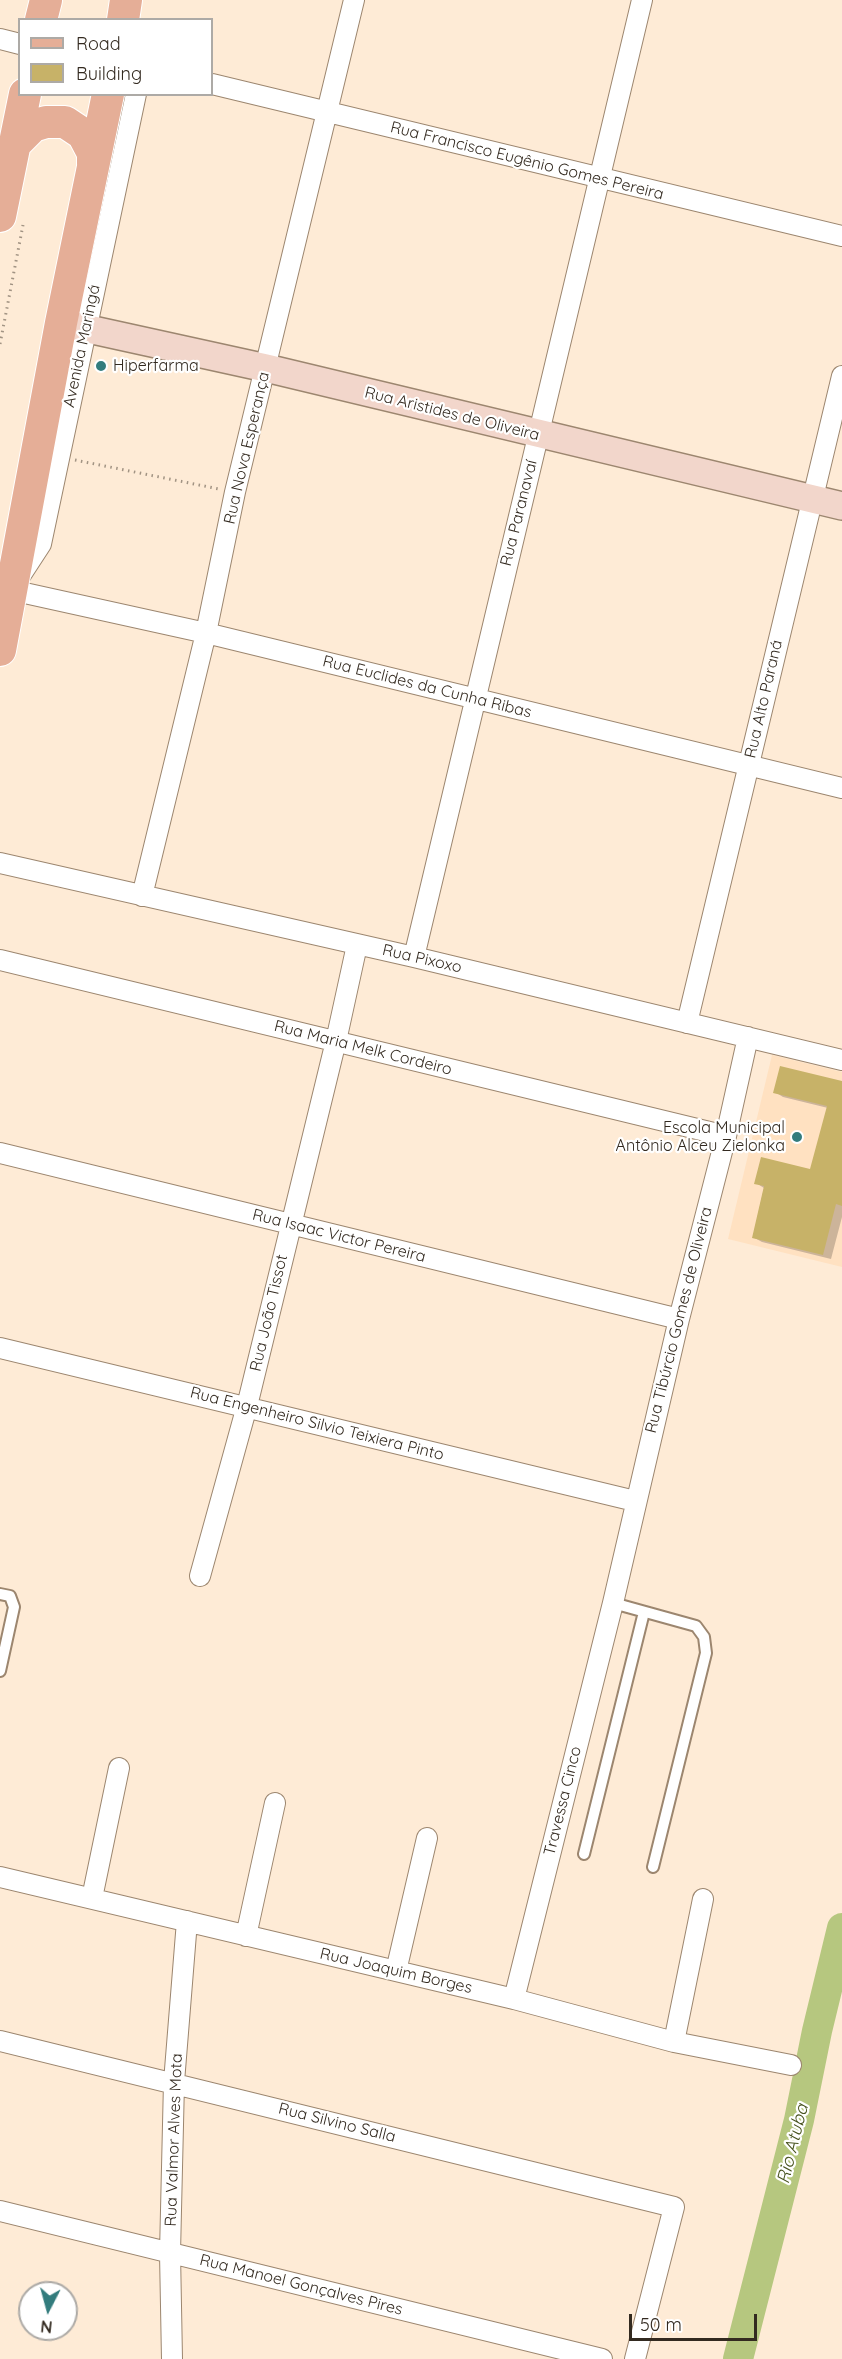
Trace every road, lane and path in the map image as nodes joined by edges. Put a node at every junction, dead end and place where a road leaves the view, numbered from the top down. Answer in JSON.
{"nodes":[{"id":1,"x":46,"y":0,"type":"edge"},
{"id":2,"x":126,"y":0,"type":"edge"},
{"id":3,"x":354,"y":0,"type":"edge"},
{"id":4,"x":642,"y":0,"type":"edge"},
{"id":5,"x":42,"y":18,"type":"edge"},
{"id":6,"x":123,"y":18,"type":"edge"},
{"id":7,"x":0,"y":39,"type":"edge"},
{"id":8,"x":18,"y":44,"type":"edge"},
{"id":9,"x":213,"y":84,"type":"edge"},
{"id":10,"x":25,"y":96,"type":"edge"},
{"id":11,"x":108,"y":96,"type":"edge"},
{"id":12,"x":135,"y":96,"type":"edge"},
{"id":13,"x":326,"y":111,"type":"junction"},
{"id":14,"x":15,"y":144,"type":"junction"},
{"id":15,"x":93,"y":164,"type":"junction"},
{"id":16,"x":600,"y":180,"type":"junction"},
{"id":17,"x":12,"y":215,"type":"edge"},
{"id":18,"x":842,"y":236,"type":"edge"},
{"id":19,"x":73,"y":326,"type":"junction"},
{"id":20,"x":0,"y":344,"type":"edge"},
{"id":21,"x":266,"y":368,"type":"junction"},
{"id":22,"x":842,"y":376,"type":"edge"},
{"id":23,"x":538,"y":435,"type":"junction"},
{"id":24,"x":59,"y":457,"type":"junction"},
{"id":25,"x":235,"y":492,"type":"junction"},
{"id":26,"x":812,"y":499,"type":"junction"},
{"id":27,"x":842,"y":506,"type":"edge"},
{"id":28,"x":11,"y":590,"type":"junction"},
{"id":29,"x":206,"y":633,"type":"junction"},
{"id":30,"x":0,"y":650,"type":"edge"},
{"id":31,"x":474,"y":699,"type":"junction"},
{"id":32,"x":749,"y":765,"type":"junction"},
{"id":33,"x":842,"y":788,"type":"edge"},
{"id":34,"x":0,"y":863,"type":"edge"},
{"id":35,"x":142,"y":896,"type":"junction"},
{"id":36,"x":357,"y":945,"type":"junction"},
{"id":37,"x":414,"y":957,"type":"junction"},
{"id":38,"x":0,"y":960,"type":"edge"},
{"id":39,"x":687,"y":1023,"type":"junction"},
{"id":40,"x":748,"y":1037,"type":"junction"},
{"id":41,"x":336,"y":1041,"type":"junction"},
{"id":42,"x":842,"y":1060,"type":"edge"},
{"id":43,"x":726,"y":1136,"type":"junction"},
{"id":44,"x":0,"y":1153,"type":"edge"},
{"id":45,"x":290,"y":1225,"type":"junction"},
{"id":46,"x":679,"y":1319,"type":"junction"},
{"id":47,"x":0,"y":1348,"type":"edge"},
{"id":48,"x":247,"y":1406,"type":"junction"},
{"id":49,"x":635,"y":1501,"type":"junction"},
{"id":50,"x":200,"y":1576,"type":"dead end"},
{"id":51,"x":0,"y":1594,"type":"edge"},
{"id":52,"x":613,"y":1603,"type":"junction"},
{"id":53,"x":644,"y":1612,"type":"junction"},
{"id":54,"x":0,"y":1671,"type":"edge"},
{"id":55,"x":119,"y":1768,"type":"dead end"},
{"id":56,"x":275,"y":1803,"type":"dead end"},
{"id":57,"x":427,"y":1838,"type":"dead end"},
{"id":58,"x":584,"y":1854,"type":"dead end"},
{"id":59,"x":653,"y":1867,"type":"dead end"},
{"id":60,"x":0,"y":1877,"type":"edge"},
{"id":61,"x":92,"y":1898,"type":"junction"},
{"id":62,"x":703,"y":1899,"type":"dead end"},
{"id":63,"x":187,"y":1922,"type":"junction"},
{"id":64,"x":246,"y":1936,"type":"junction"},
{"id":65,"x":396,"y":1971,"type":"junction"},
{"id":66,"x":514,"y":1999,"type":"junction"},
{"id":67,"x":0,"y":2041,"type":"edge"},
{"id":68,"x":674,"y":2042,"type":"junction"},
{"id":69,"x":791,"y":2065,"type":"dead end"},
{"id":70,"x":174,"y":2082,"type":"junction"},
{"id":71,"x":0,"y":2211,"type":"edge"},
{"id":72,"x":170,"y":2253,"type":"junction"},
{"id":73,"x":172,"y":2359,"type":"edge"},
{"id":74,"x":602,"y":2359,"type":"edge"},
{"id":75,"x":635,"y":2359,"type":"edge"}],
"edges":[{"from":1,"to":5,"type":"main road"},
{"from":2,"to":6,"type":"main road"},
{"from":3,"to":13,"type":"street","name":"Rua Nova Esperança"},
{"from":4,"to":16,"type":"street","name":"Rua Paranavaí"},
{"from":7,"to":8,"type":"street"},
{"from":9,"to":13,"type":"street","name":"Rua Francisco Eugênio Gomes Pereira"},
{"from":10,"to":14,"type":"main road"},
{"from":11,"to":15,"type":"main road","name":"Avenida Maringá"},
{"from":12,"to":19,"type":"street","name":"Avenida Maringá"},
{"from":13,"to":16,"type":"street","name":"Rua Francisco Eugênio Gomes Pereira"},
{"from":13,"to":21,"type":"street","name":"Rua Nova Esperança"},
{"from":14,"to":15,"type":"main road"},
{"from":14,"to":17,"type":"main road"},
{"from":15,"to":19,"type":"main road","name":"Avenida Maringá"},
{"from":16,"to":18,"type":"street","name":"Rua Francisco Eugênio Gomes Pereira"},
{"from":16,"to":23,"type":"street","name":"Rua Paranavaí"},
{"from":17,"to":20,"type":"path"},
{"from":19,"to":21,"type":"main road","name":"Rua Aristides de Oliveira"},
{"from":19,"to":24,"type":"street","name":"Avenida Maringá"},
{"from":19,"to":28,"type":"main road","name":"Avenida Maringá"},
{"from":21,"to":23,"type":"main road","name":"Rua Aristides de Oliveira"},
{"from":21,"to":25,"type":"street","name":"Rua Nova Esperança"},
{"from":22,"to":26,"type":"street","name":"Rua Alto Paraná"},
{"from":23,"to":26,"type":"main road","name":"Rua Aristides de Oliveira"},
{"from":23,"to":31,"type":"street","name":"Rua Paranavaí"},
{"from":24,"to":25,"type":"path"},
{"from":24,"to":28,"type":"street","name":"Avenida Maringá"},
{"from":25,"to":29,"type":"street","name":"Rua Nova Esperança"},
{"from":26,"to":27,"type":"main road","name":"Rua Aristides de Oliveira"},
{"from":26,"to":32,"type":"street","name":"Rua Alto Paraná"},
{"from":28,"to":29,"type":"street","name":"Rua Euclides da Cunha Ribas"},
{"from":28,"to":30,"type":"main road","name":"Avenida Maringá"},
{"from":29,"to":31,"type":"street","name":"Rua Euclides da Cunha Ribas"},
{"from":29,"to":35,"type":"street","name":"Rua Nova Esperança"},
{"from":31,"to":32,"type":"street","name":"Rua Euclides da Cunha Ribas"},
{"from":31,"to":37,"type":"street","name":"Rua Paranavaí"},
{"from":32,"to":33,"type":"street","name":"Rua Euclides da Cunha Ribas"},
{"from":32,"to":39,"type":"street","name":"Rua Alto Paraná"},
{"from":34,"to":35,"type":"street","name":"Rua Pixoxo"},
{"from":35,"to":36,"type":"street","name":"Rua Pixoxo"},
{"from":36,"to":37,"type":"street","name":"Rua Pixoxo"},
{"from":36,"to":41,"type":"street","name":"Rua João Tissot"},
{"from":37,"to":39,"type":"street","name":"Rua Pixoxo"},
{"from":38,"to":41,"type":"street","name":"Rua Maria Melk Cordeiro"},
{"from":39,"to":40,"type":"street","name":"Rua Pixoxo"},
{"from":40,"to":42,"type":"street","name":"Rua Pixoxo"},
{"from":40,"to":43,"type":"street","name":"Rua Tibúrcio Gomes de Oliveira"},
{"from":41,"to":43,"type":"street","name":"Rua Maria Melk Cordeiro"},
{"from":41,"to":45,"type":"street","name":"Rua João Tissot"},
{"from":43,"to":46,"type":"street","name":"Rua Tibúrcio Gomes de Oliveira"},
{"from":44,"to":45,"type":"street","name":"Rua Isaac Victor Pereira"},
{"from":45,"to":46,"type":"street","name":"Rua Isaac Victor Pereira"},
{"from":45,"to":48,"type":"street","name":"Rua João Tissot"},
{"from":46,"to":49,"type":"street","name":"Rua Tibúrcio Gomes de Oliveira"},
{"from":47,"to":48,"type":"street","name":"Rua Engenheiro Silvio Teixiera Pinto"},
{"from":48,"to":49,"type":"street","name":"Rua Engenheiro Silvio Teixiera Pinto"},
{"from":48,"to":50,"type":"street","name":"Rua João Tissot"},
{"from":49,"to":52,"type":"street","name":"Rua Tibúrcio Gomes de Oliveira"},
{"from":51,"to":54,"type":"lane"},
{"from":52,"to":53,"type":"lane"},
{"from":52,"to":66,"type":"street","name":"Travessa Cinco"},
{"from":53,"to":58,"type":"lane"},
{"from":53,"to":59,"type":"lane"},
{"from":55,"to":61,"type":"street"},
{"from":56,"to":64,"type":"street"},
{"from":57,"to":65,"type":"street"},
{"from":60,"to":61,"type":"street","name":"Rua Joaquim Borges"},
{"from":61,"to":63,"type":"street","name":"Rua Joaquim Borges"},
{"from":62,"to":68,"type":"street"},
{"from":63,"to":64,"type":"street","name":"Rua Joaquim Borges"},
{"from":63,"to":70,"type":"street","name":"Rua Valmor Alves Mota"},
{"from":64,"to":65,"type":"street","name":"Rua Joaquim Borges"},
{"from":65,"to":66,"type":"street","name":"Rua Joaquim Borges"},
{"from":66,"to":68,"type":"street","name":"Rua Joaquim Borges"},
{"from":67,"to":70,"type":"street","name":"Rua Silvino Salla"},
{"from":68,"to":69,"type":"street","name":"Rua Joaquim Borges"},
{"from":70,"to":72,"type":"street","name":"Rua Valmor Alves Mota"},
{"from":70,"to":75,"type":"street","name":"Rua Silvino Salla"},
{"from":71,"to":72,"type":"street","name":"Rua Manoel Gonçalves Pires"},
{"from":72,"to":73,"type":"street","name":"Rua Valmor Alves Mota"},
{"from":72,"to":74,"type":"street","name":"Rua Manoel Gonçalves Pires"}]}
